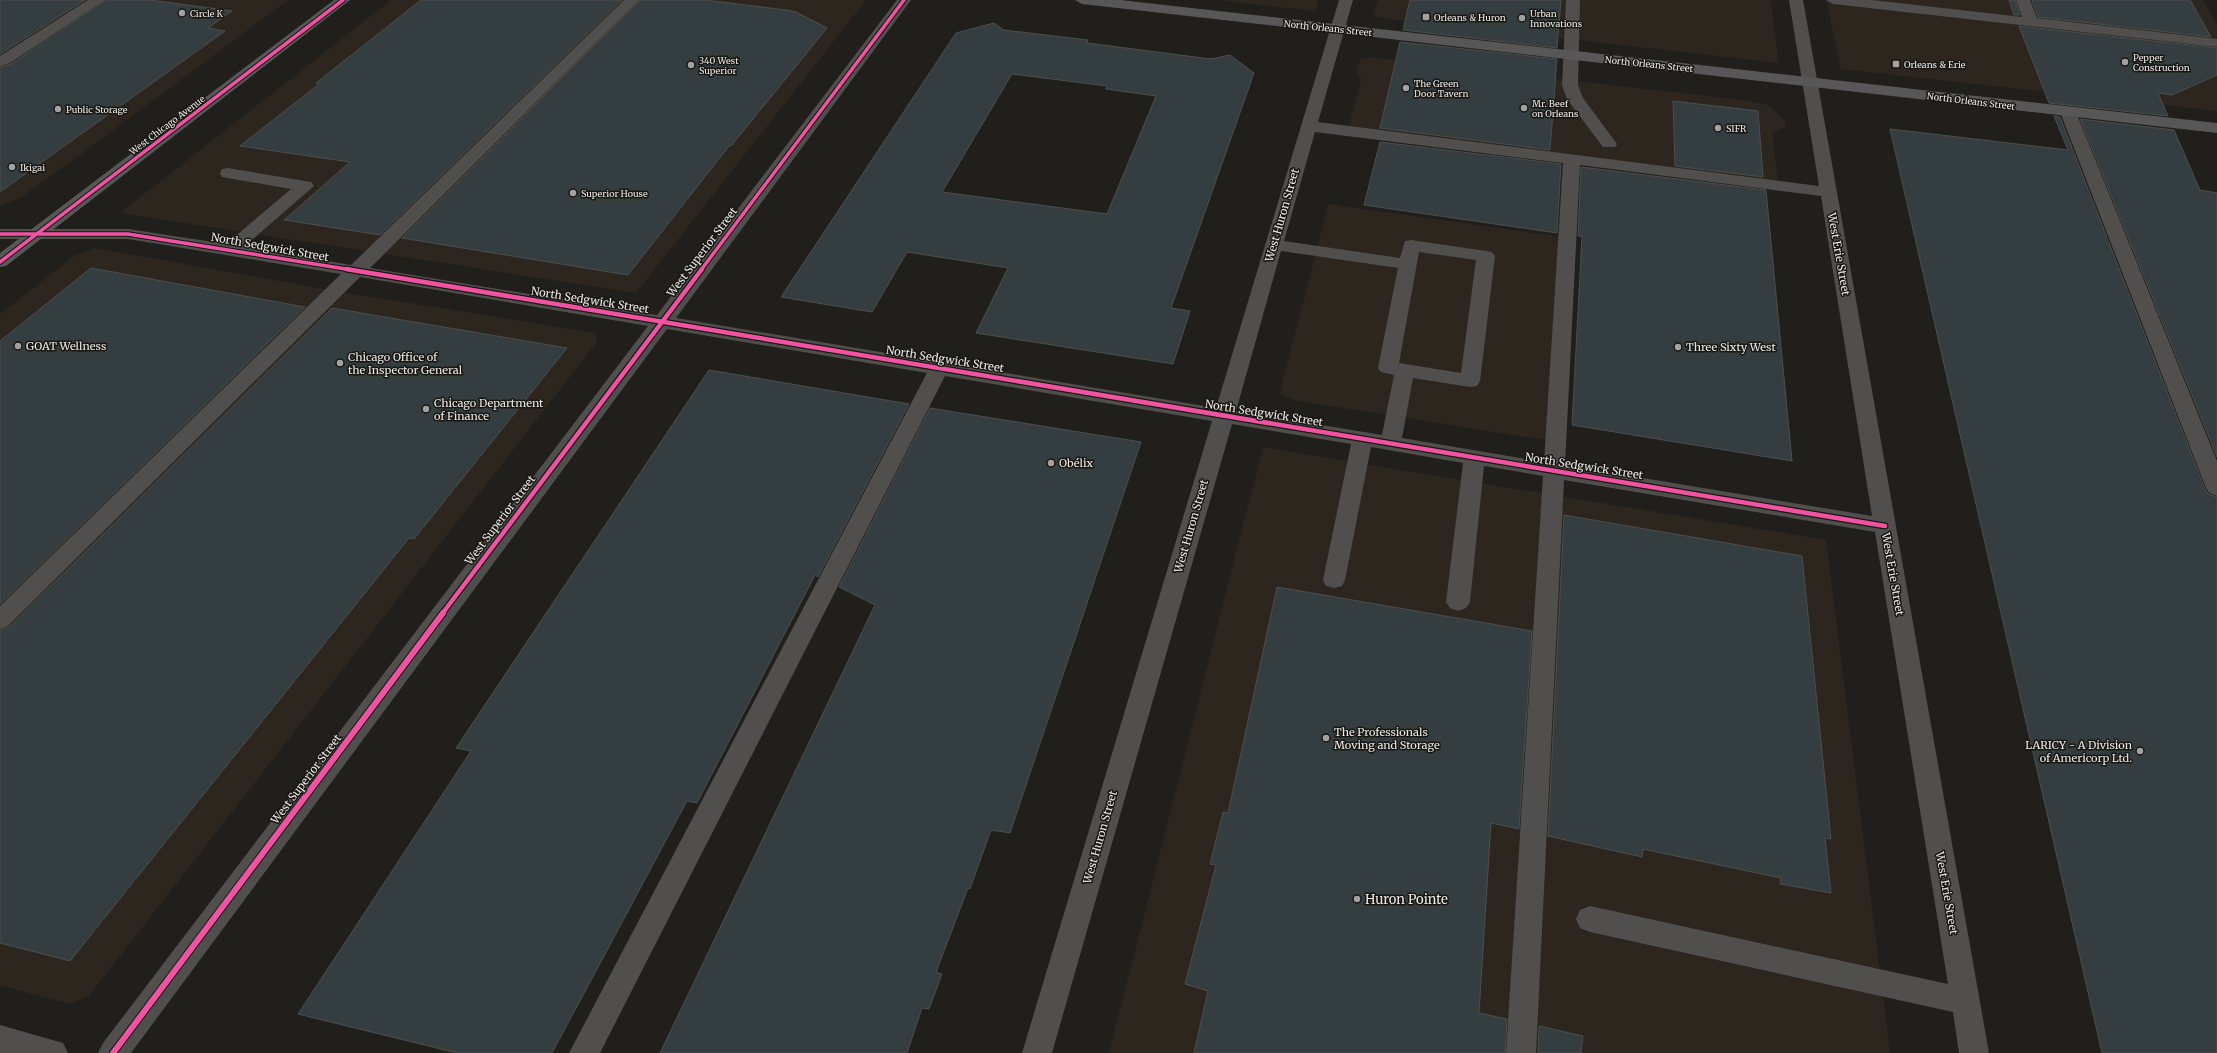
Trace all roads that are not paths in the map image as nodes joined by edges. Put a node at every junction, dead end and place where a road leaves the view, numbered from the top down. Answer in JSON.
{"nodes":[{"id":1,"x":98,"y":0,"type":"edge"},
{"id":2,"x":343,"y":0,"type":"edge"},
{"id":3,"x":632,"y":0,"type":"edge"},
{"id":4,"x":904,"y":0,"type":"edge"},
{"id":5,"x":1082,"y":0,"type":"edge"},
{"id":6,"x":1346,"y":0,"type":"edge"},
{"id":7,"x":1573,"y":0,"type":"edge"},
{"id":8,"x":1796,"y":0,"type":"edge"},
{"id":9,"x":1833,"y":0,"type":"edge"},
{"id":10,"x":2023,"y":0,"type":"edge"},
{"id":11,"x":1124,"y":2,"type":"edge"},
{"id":12,"x":2031,"y":22,"type":"junction"},
{"id":13,"x":1337,"y":29,"type":"junction"},
{"id":14,"x":2217,"y":43,"type":"edge"},
{"id":15,"x":1569,"y":55,"type":"junction"},
{"id":16,"x":0,"y":61,"type":"edge"},
{"id":17,"x":1810,"y":82,"type":"junction"},
{"id":18,"x":2068,"y":112,"type":"junction"},
{"id":19,"x":1308,"y":126,"type":"junction"},
{"id":20,"x":2217,"y":128,"type":"edge"},
{"id":21,"x":1609,"y":144,"type":"dead end"},
{"id":22,"x":1572,"y":160,"type":"junction"},
{"id":23,"x":228,"y":173,"type":"dead end"},
{"id":24,"x":1829,"y":192,"type":"junction"},
{"id":25,"x":0,"y":234,"type":"edge"},
{"id":26,"x":37,"y":234,"type":"junction"},
{"id":27,"x":1274,"y":245,"type":"junction"},
{"id":28,"x":230,"y":250,"type":"junction"},
{"id":29,"x":0,"y":262,"type":"edge"},
{"id":30,"x":1407,"y":264,"type":"junction"},
{"id":31,"x":355,"y":271,"type":"junction"},
{"id":32,"x":662,"y":322,"type":"junction"},
{"id":33,"x":939,"y":368,"type":"junction"},
{"id":34,"x":1405,"y":371,"type":"junction"},
{"id":35,"x":1223,"y":416,"type":"junction"},
{"id":36,"x":1362,"y":439,"type":"junction"},
{"id":37,"x":1391,"y":444,"type":"junction"},
{"id":38,"x":1474,"y":458,"type":"junction"},
{"id":39,"x":1554,"y":471,"type":"junction"},
{"id":40,"x":2217,"y":488,"type":"edge"},
{"id":41,"x":1885,"y":526,"type":"junction"},
{"id":42,"x":1334,"y":580,"type":"dead end"},
{"id":43,"x":1458,"y":602,"type":"dead end"},
{"id":44,"x":0,"y":620,"type":"edge"},
{"id":45,"x":1590,"y":918,"type":"dead end"},
{"id":46,"x":1965,"y":1001,"type":"junction"},
{"id":47,"x":0,"y":1039,"type":"edge"},
{"id":48,"x":53,"y":1053,"type":"edge"},
{"id":49,"x":113,"y":1053,"type":"edge"},
{"id":50,"x":584,"y":1053,"type":"edge"},
{"id":51,"x":1037,"y":1053,"type":"edge"},
{"id":52,"x":1521,"y":1053,"type":"edge"},
{"id":53,"x":1974,"y":1053,"type":"edge"}],
"edges":[{"from":1,"to":16,"type":"street"},
{"from":2,"to":26,"type":"main road","name":"West Chicago Avenue"},
{"from":3,"to":31,"type":"street"},
{"from":4,"to":32,"type":"street","name":"West Superior Street"},
{"from":5,"to":11,"type":"main road","name":"North Orleans Street"},
{"from":6,"to":13,"type":"street","name":"West Huron Street"},
{"from":7,"to":15,"type":"street"},
{"from":8,"to":17,"type":"street","name":"West Erie Street"},
{"from":9,"to":12,"type":"street"},
{"from":10,"to":12,"type":"street"},
{"from":11,"to":13,"type":"main road","name":"North Orleans Street"},
{"from":12,"to":14,"type":"street"},
{"from":13,"to":15,"type":"main road","name":"North Orleans Street"},
{"from":13,"to":19,"type":"street","name":"West Huron Street"},
{"from":15,"to":17,"type":"main road","name":"North Orleans Street"},
{"from":15,"to":21,"type":"street"},
{"from":17,"to":18,"type":"main road","name":"North Orleans Street"},
{"from":17,"to":24,"type":"street","name":"West Erie Street"},
{"from":18,"to":20,"type":"main road","name":"North Orleans Street"},
{"from":18,"to":40,"type":"street"},
{"from":19,"to":22,"type":"street"},
{"from":19,"to":27,"type":"street","name":"West Huron Street"},
{"from":22,"to":24,"type":"street"},
{"from":22,"to":39,"type":"street"},
{"from":23,"to":28,"type":"street"},
{"from":24,"to":41,"type":"street","name":"West Erie Street"},
{"from":25,"to":26,"type":"street","name":"North Sedgwick Street"},
{"from":26,"to":28,"type":"street","name":"North Sedgwick Street"},
{"from":26,"to":29,"type":"main road","name":"West Chicago Avenue"},
{"from":27,"to":30,"type":"street"},
{"from":27,"to":35,"type":"street","name":"West Huron Street"},
{"from":28,"to":31,"type":"street","name":"North Sedgwick Street"},
{"from":30,"to":34,"type":"street"},
{"from":30,"to":34,"type":"street"},
{"from":31,"to":32,"type":"street","name":"North Sedgwick Street"},
{"from":31,"to":44,"type":"street"},
{"from":32,"to":33,"type":"street","name":"North Sedgwick Street"},
{"from":32,"to":49,"type":"street","name":"West Superior Street"},
{"from":33,"to":35,"type":"street","name":"North Sedgwick Street"},
{"from":33,"to":50,"type":"street"},
{"from":34,"to":37,"type":"street"},
{"from":35,"to":36,"type":"street","name":"North Sedgwick Street"},
{"from":35,"to":51,"type":"street","name":"West Huron Street"},
{"from":36,"to":37,"type":"street","name":"North Sedgwick Street"},
{"from":36,"to":42,"type":"street"},
{"from":37,"to":38,"type":"street","name":"North Sedgwick Street"},
{"from":38,"to":39,"type":"street","name":"North Sedgwick Street"},
{"from":38,"to":43,"type":"street"},
{"from":39,"to":41,"type":"street","name":"North Sedgwick Street"},
{"from":39,"to":52,"type":"street"},
{"from":41,"to":46,"type":"street","name":"West Erie Street"},
{"from":45,"to":46,"type":"street"},
{"from":46,"to":53,"type":"street","name":"West Erie Street"},
{"from":47,"to":48,"type":"street"}]}
